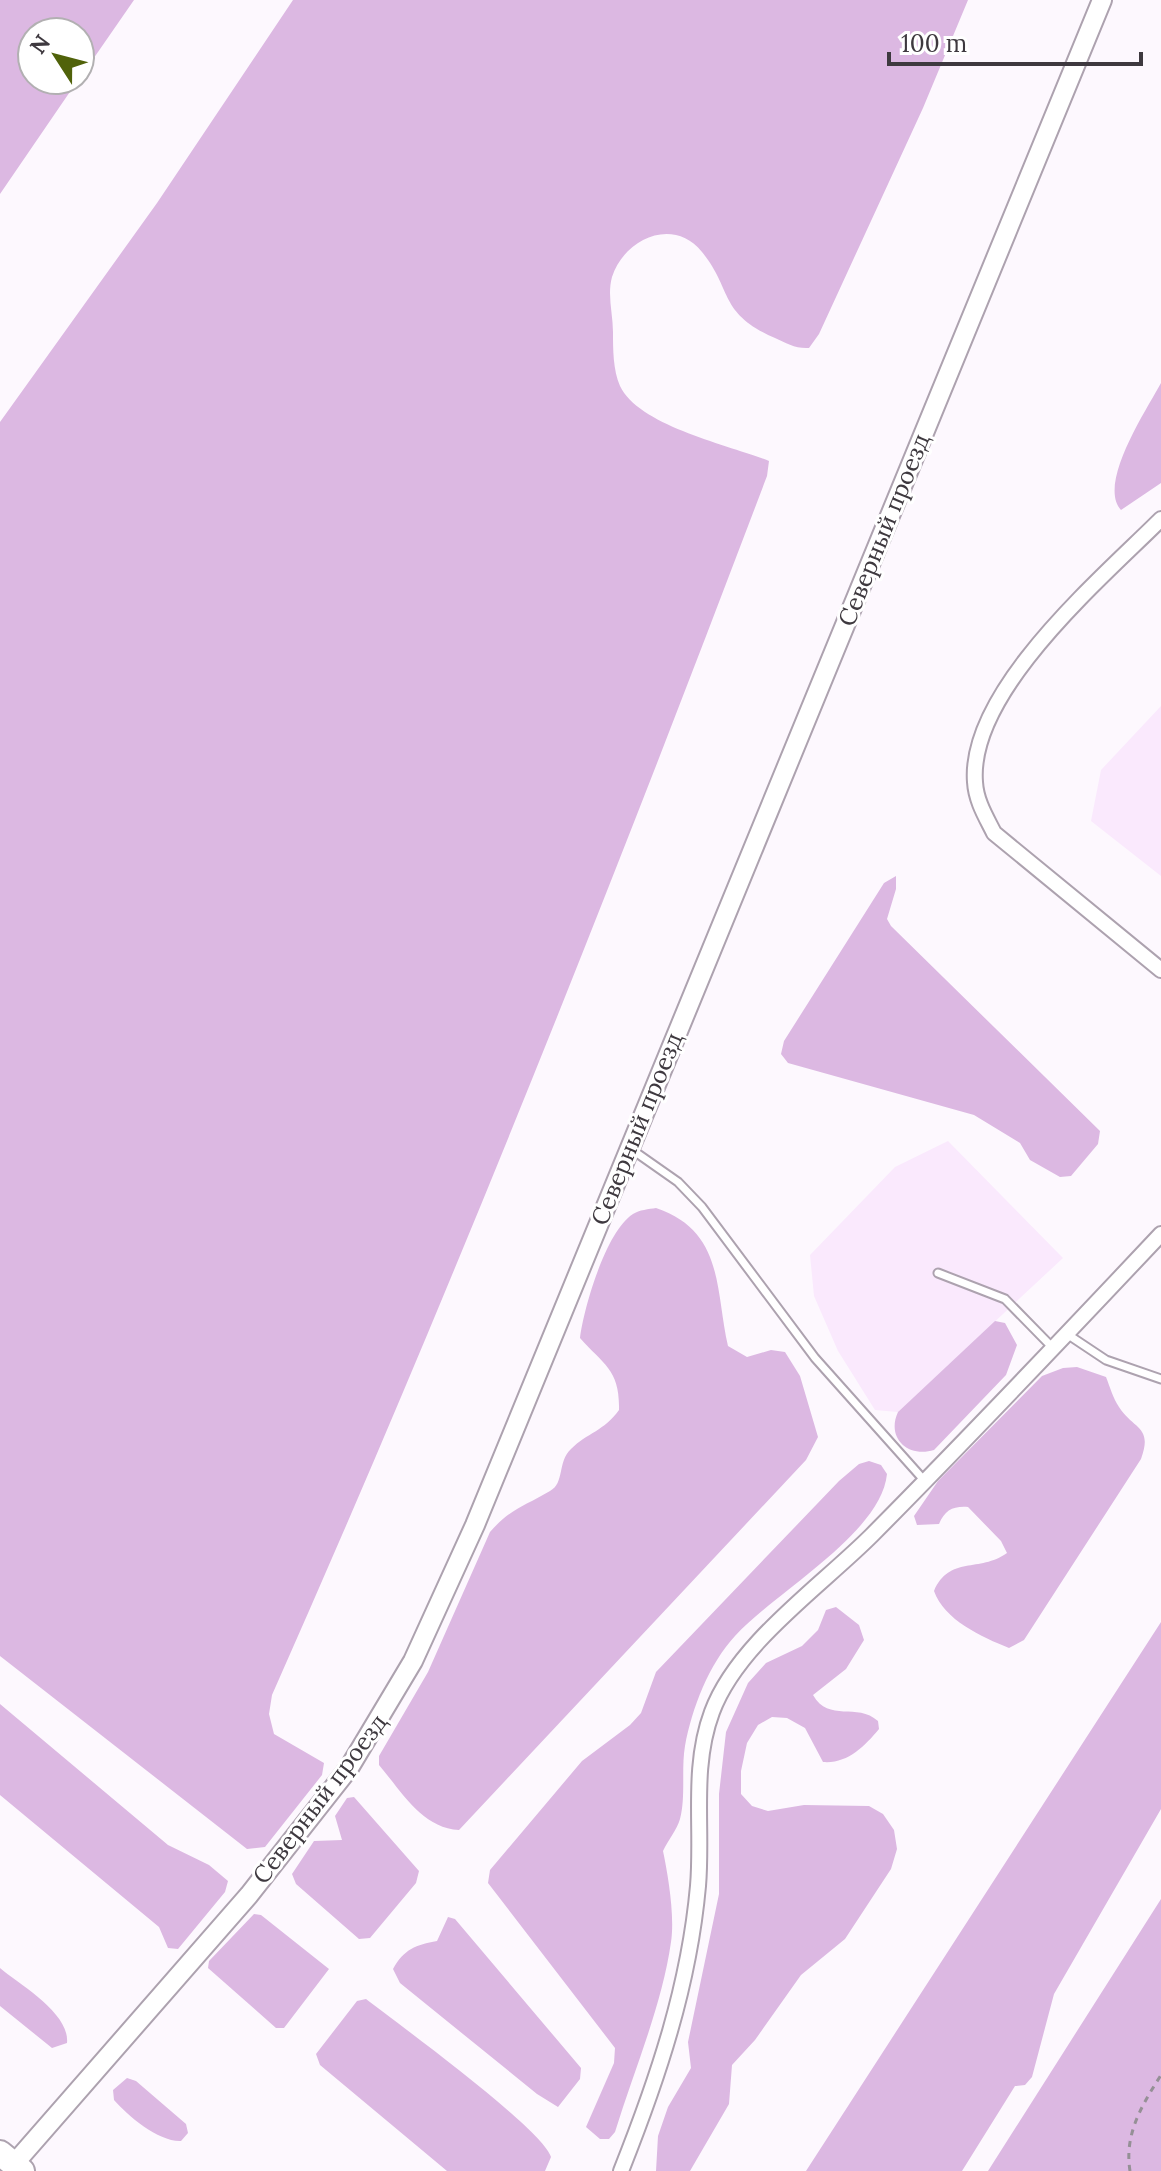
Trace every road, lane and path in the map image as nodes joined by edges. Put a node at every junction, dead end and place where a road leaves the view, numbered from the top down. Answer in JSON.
{"nodes":[{"id":1,"x":1102,"y":0,"type":"edge"},
{"id":2,"x":1161,"y":519,"type":"edge"},
{"id":3,"x":1161,"y":970,"type":"edge"},
{"id":4,"x":629,"y":1148,"type":"junction"},
{"id":5,"x":1161,"y":1234,"type":"edge"},
{"id":6,"x":938,"y":1273,"type":"dead end"},
{"id":7,"x":1067,"y":1334,"type":"junction"},
{"id":8,"x":1053,"y":1348,"type":"junction"},
{"id":9,"x":1161,"y":1379,"type":"edge"},
{"id":10,"x":923,"y":1479,"type":"junction"},
{"id":11,"x":1161,"y":2075,"type":"edge"},
{"id":12,"x":12,"y":2163,"type":"edge"},
{"id":13,"x":621,"y":2171,"type":"edge"},
{"id":14,"x":1130,"y":2171,"type":"edge"}],
"edges":[{"from":1,"to":4,"type":"street","name":"Северный проезд"},
{"from":2,"to":3,"type":"street"},
{"from":4,"to":10,"type":"lane"},
{"from":4,"to":12,"type":"street","name":"Северный проезд"},
{"from":5,"to":7,"type":"street"},
{"from":6,"to":8,"type":"lane"},
{"from":7,"to":8,"type":"street"},
{"from":7,"to":9,"type":"lane"},
{"from":8,"to":10,"type":"street"},
{"from":10,"to":13,"type":"street"},
{"from":11,"to":14,"type":"path"}]}
